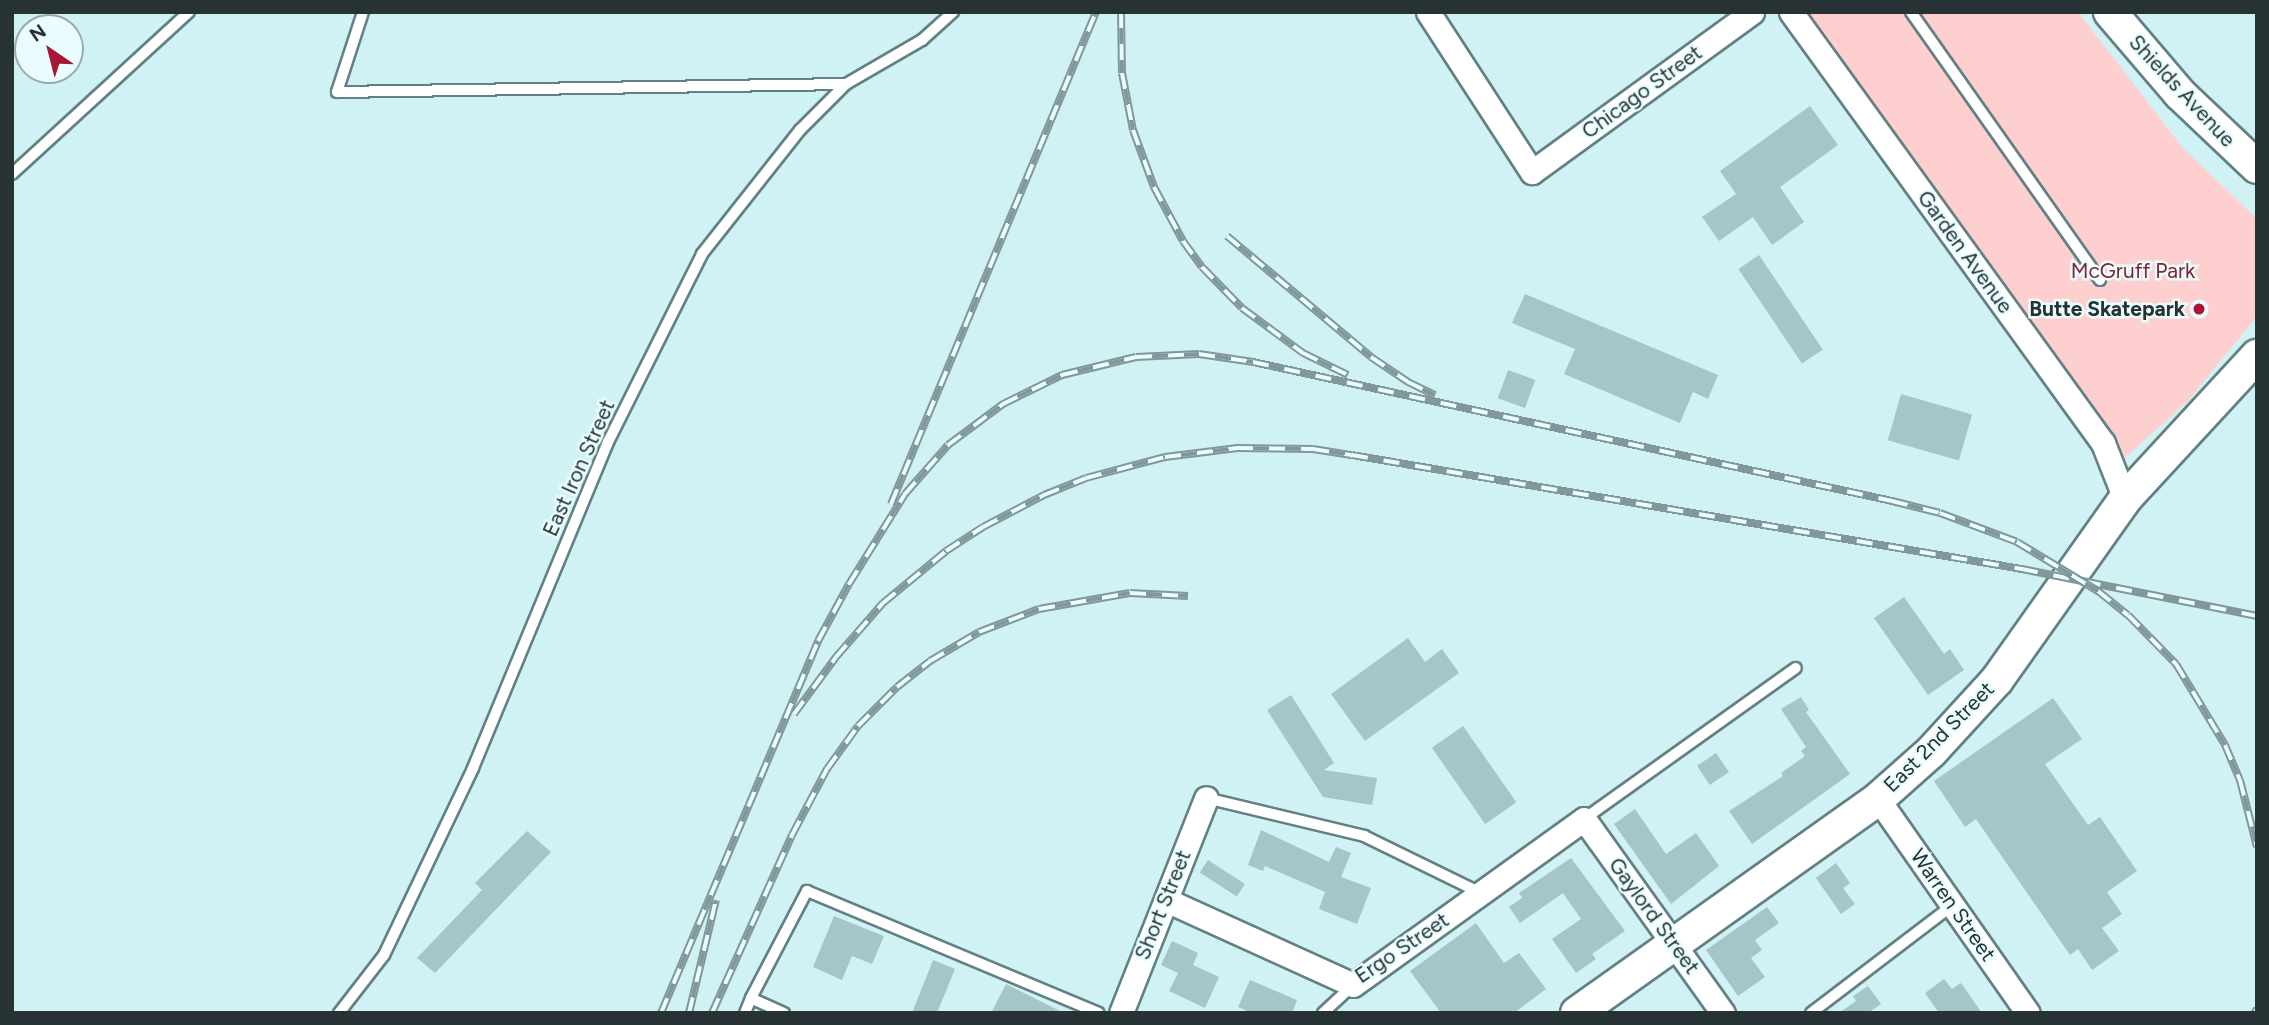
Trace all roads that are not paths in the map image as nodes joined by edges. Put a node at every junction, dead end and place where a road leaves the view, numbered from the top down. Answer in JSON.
{"nodes":[{"id":1,"x":189,"y":12,"type":"edge"},
{"id":2,"x":363,"y":12,"type":"edge"},
{"id":3,"x":953,"y":12,"type":"edge"},
{"id":4,"x":1428,"y":12,"type":"edge"},
{"id":5,"x":1752,"y":12,"type":"edge"},
{"id":6,"x":1791,"y":12,"type":"edge"},
{"id":7,"x":1911,"y":12,"type":"edge"},
{"id":8,"x":2110,"y":12,"type":"edge"},
{"id":9,"x":846,"y":84,"type":"junction"},
{"id":10,"x":2257,"y":167,"type":"edge"},
{"id":11,"x":12,"y":174,"type":"edge"},
{"id":12,"x":2100,"y":280,"type":"dead end"},
{"id":13,"x":2257,"y":356,"type":"edge"},
{"id":14,"x":2124,"y":499,"type":"junction"},
{"id":15,"x":1796,"y":668,"type":"dead end"},
{"id":16,"x":1206,"y":798,"type":"joint"},
{"id":17,"x":1878,"y":799,"type":"junction"},
{"id":18,"x":1584,"y":819,"type":"junction"},
{"id":19,"x":1481,"y":893,"type":"junction"},
{"id":20,"x":1166,"y":900,"type":"junction"},
{"id":21,"x":1954,"y":904,"type":"junction"},
{"id":22,"x":1674,"y":944,"type":"junction"},
{"id":23,"x":1353,"y":985,"type":"junction"},
{"id":24,"x":751,"y":998,"type":"junction"},
{"id":25,"x":340,"y":1013,"type":"edge"},
{"id":26,"x":745,"y":1013,"type":"edge"},
{"id":27,"x":784,"y":1013,"type":"edge"},
{"id":28,"x":1099,"y":1013,"type":"edge"},
{"id":29,"x":1121,"y":1013,"type":"edge"},
{"id":30,"x":1323,"y":1013,"type":"edge"},
{"id":31,"x":1577,"y":1013,"type":"edge"},
{"id":32,"x":1723,"y":1013,"type":"edge"},
{"id":33,"x":1811,"y":1013,"type":"edge"},
{"id":34,"x":2028,"y":1013,"type":"edge"}],
"edges":[{"from":1,"to":11,"type":"lane"},
{"from":2,"to":9,"type":"lane"},
{"from":3,"to":9,"type":"lane","name":"East Iron Street"},
{"from":4,"to":5,"type":"street","name":"Chicago Street"},
{"from":6,"to":14,"type":"street","name":"Garden Avenue"},
{"from":7,"to":12,"type":"lane"},
{"from":8,"to":10,"type":"street","name":"Shields Avenue"},
{"from":9,"to":25,"type":"lane","name":"East Iron Street"},
{"from":13,"to":14,"type":"street","name":"East 2nd Street"},
{"from":14,"to":17,"type":"street","name":"East 2nd Street"},
{"from":15,"to":18,"type":"lane"},
{"from":16,"to":19,"type":"lane"},
{"from":16,"to":20,"type":"street","name":"Short Street"},
{"from":17,"to":21,"type":"street","name":"Warren Street"},
{"from":17,"to":22,"type":"street","name":"East 2nd Street"},
{"from":18,"to":19,"type":"street","name":"Ergo Street"},
{"from":18,"to":22,"type":"street","name":"Gaylord Street"},
{"from":19,"to":23,"type":"street","name":"Ergo Street"},
{"from":20,"to":23,"type":"street","name":"Ergo Street"},
{"from":20,"to":29,"type":"street","name":"Short Street"},
{"from":21,"to":33,"type":"lane"},
{"from":21,"to":34,"type":"street","name":"Warren Street"},
{"from":22,"to":31,"type":"street","name":"East 2nd Street"},
{"from":22,"to":32,"type":"street","name":"Gaylord Street"},
{"from":23,"to":30,"type":"lane"},
{"from":24,"to":26,"type":"lane"},
{"from":24,"to":27,"type":"lane"},
{"from":24,"to":28,"type":"lane"}]}
